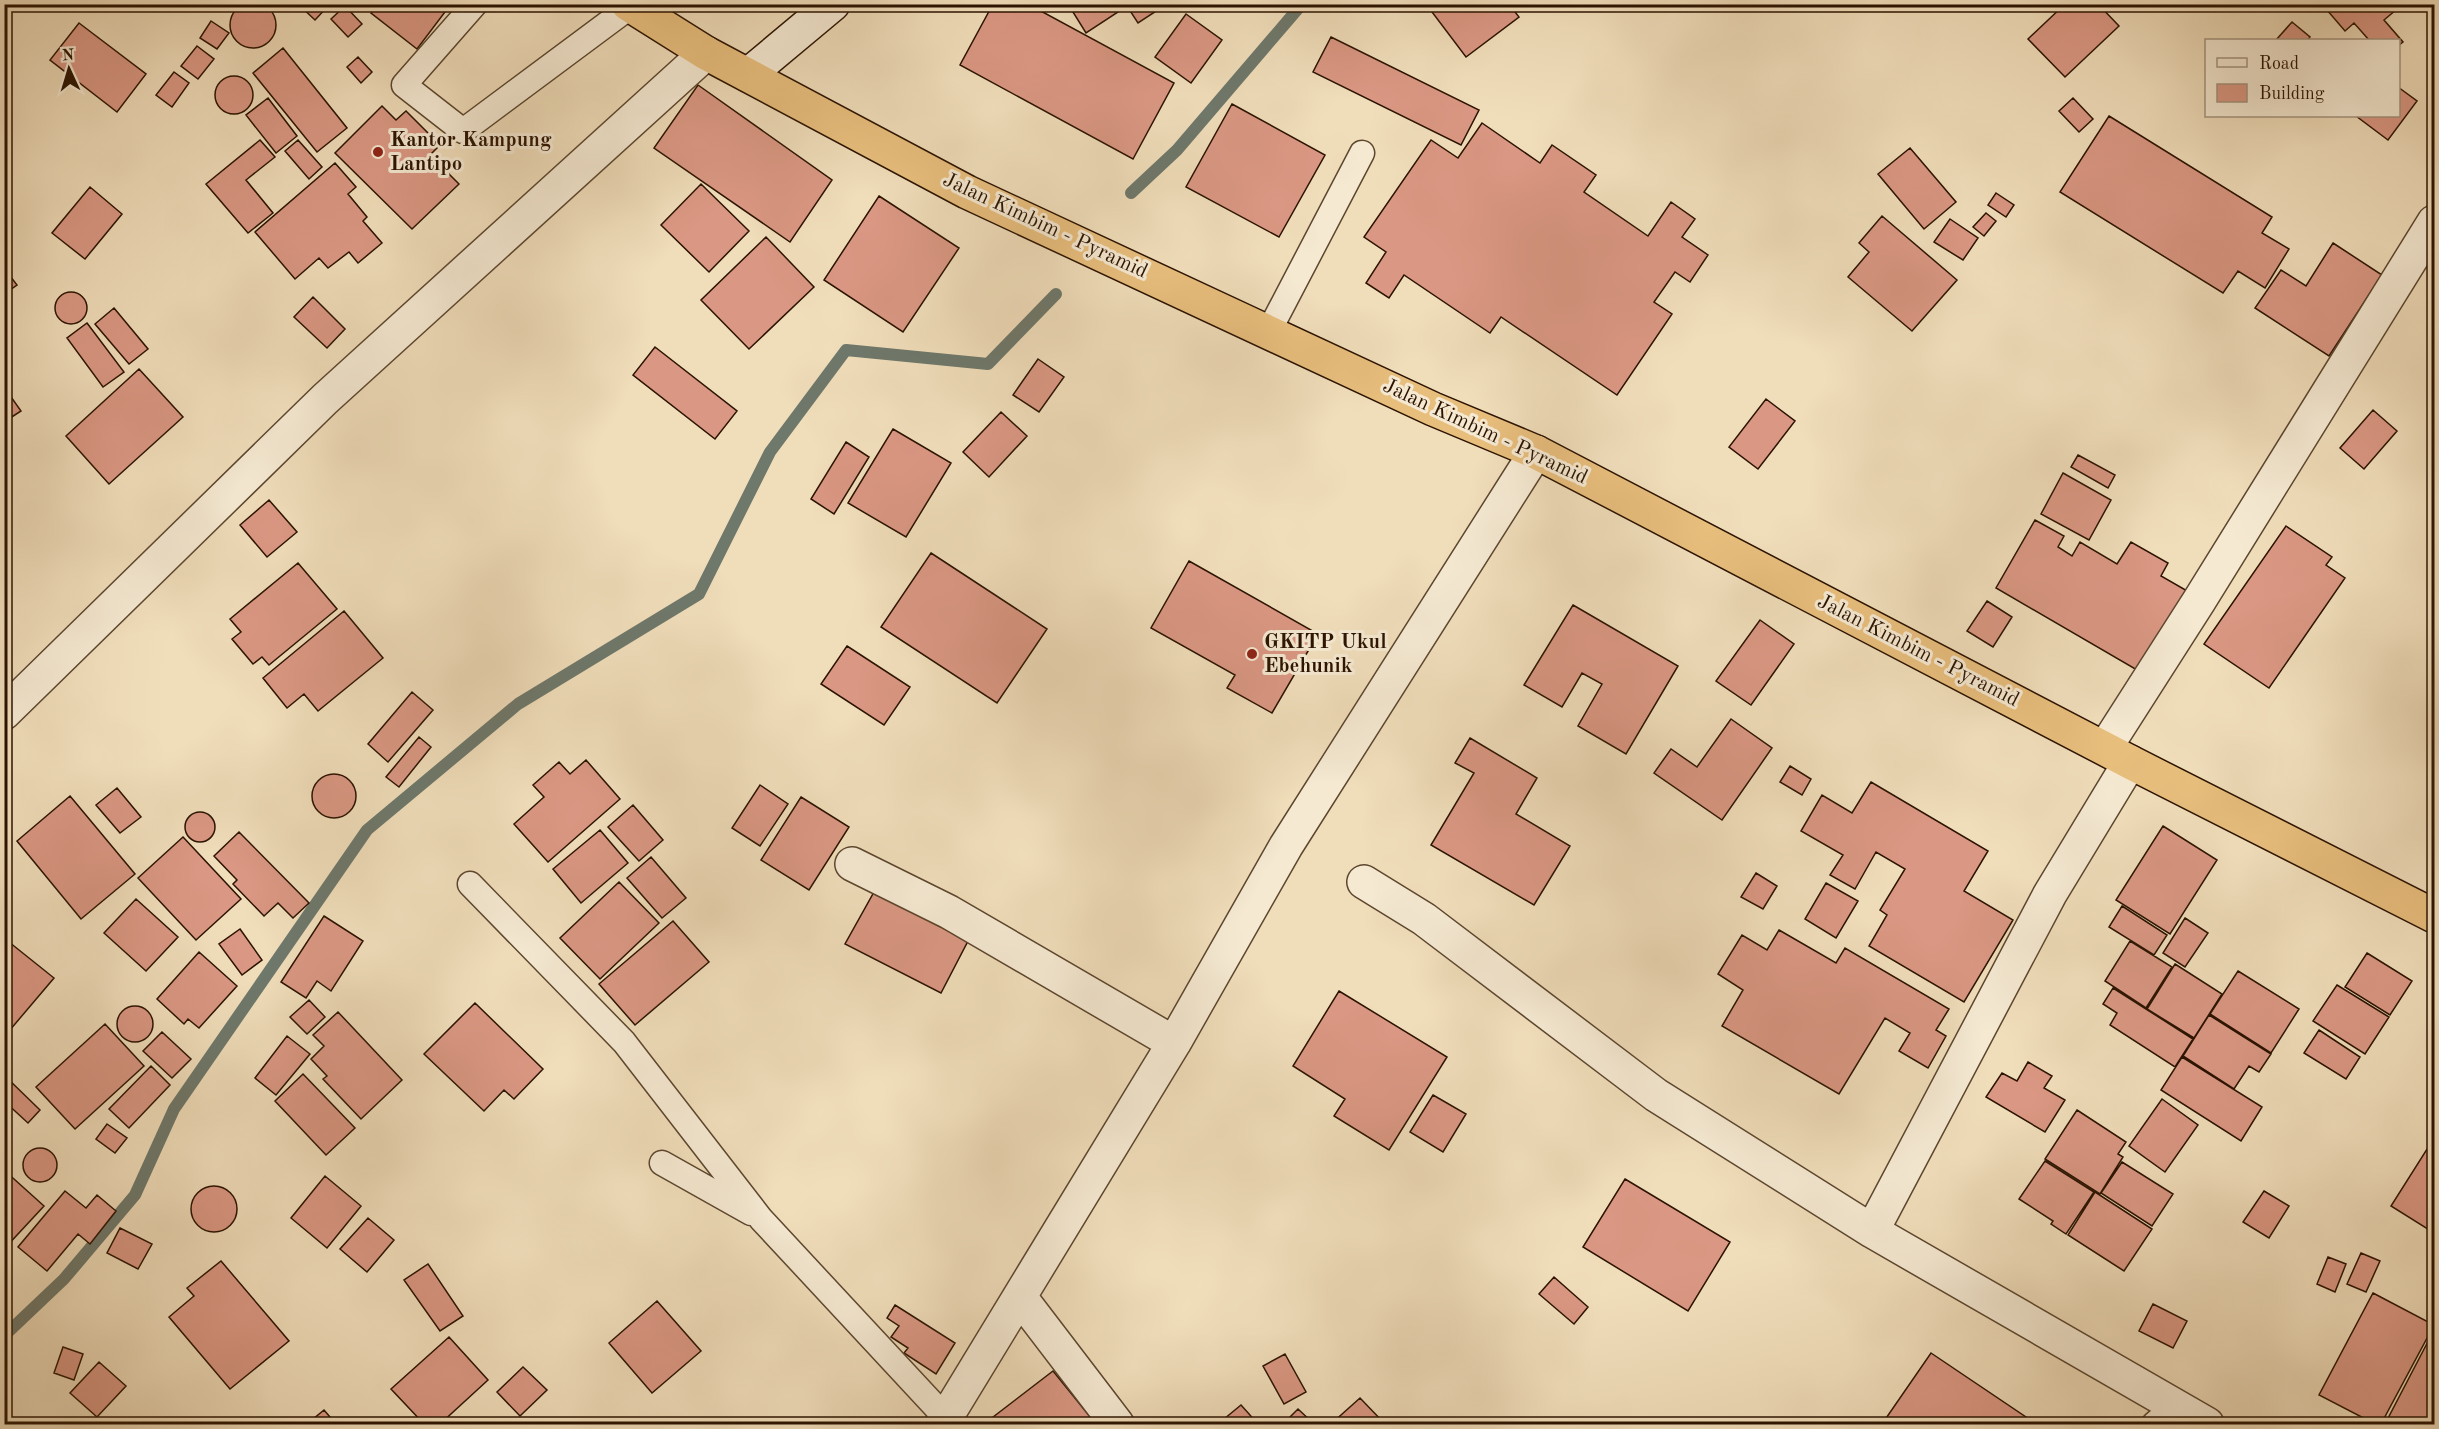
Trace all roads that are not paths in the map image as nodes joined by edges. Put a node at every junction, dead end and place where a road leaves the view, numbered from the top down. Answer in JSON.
{"nodes":[{"id":1,"x":475,"y":4,"type":"edge"},
{"id":2,"x":833,"y":4,"type":"edge"},
{"id":3,"x":629,"y":5,"type":"edge"},
{"id":4,"x":706,"y":53,"type":"junction"},
{"id":5,"x":748,"y":75,"type":"junction"},
{"id":6,"x":1362,"y":153,"type":"dead end"},
{"id":7,"x":2434,"y":222,"type":"edge"},
{"id":8,"x":1269,"y":331,"type":"junction"},
{"id":9,"x":1536,"y":452,"type":"junction"},
{"id":10,"x":4,"y":713,"type":"edge"},
{"id":11,"x":2117,"y":755,"type":"junction"},
{"id":12,"x":852,"y":864,"type":"dead end"},
{"id":13,"x":1364,"y":882,"type":"dead end"},
{"id":14,"x":470,"y":884,"type":"dead end"},
{"id":15,"x":2434,"y":916,"type":"edge"},
{"id":16,"x":1174,"y":1043,"type":"junction"},
{"id":17,"x":662,"y":1163,"type":"dead end"},
{"id":18,"x":761,"y":1219,"type":"junction"},
{"id":19,"x":1872,"y":1231,"type":"junction"},
{"id":20,"x":1020,"y":1297,"type":"junction"},
{"id":21,"x":2164,"y":1415,"type":"edge"},
{"id":22,"x":944,"y":1421,"type":"edge"},
{"id":23,"x":1117,"y":1425,"type":"edge"},
{"id":24,"x":2207,"y":1425,"type":"edge"}],
"edges":[{"from":1,"to":3,"type":"lane"},
{"from":2,"to":5,"type":"street"},
{"from":3,"to":4,"type":"highway","name":"Jalan Kimbim - Pyramid"},
{"from":4,"to":5,"type":"highway","name":"Jalan Kimbim - Pyramid"},
{"from":4,"to":10,"type":"street"},
{"from":5,"to":8,"type":"highway","name":"Jalan Kimbim - Pyramid"},
{"from":6,"to":8,"type":"lane"},
{"from":7,"to":11,"type":"street"},
{"from":8,"to":9,"type":"highway","name":"Jalan Kimbim - Pyramid"},
{"from":9,"to":11,"type":"highway","name":"Jalan Kimbim - Pyramid"},
{"from":9,"to":16,"type":"street"},
{"from":11,"to":15,"type":"highway","name":"Jalan Kimbim - Pyramid"},
{"from":11,"to":19,"type":"street"},
{"from":12,"to":16,"type":"street"},
{"from":13,"to":19,"type":"street"},
{"from":14,"to":18,"type":"lane"},
{"from":16,"to":20,"type":"street"},
{"from":17,"to":18,"type":"lane"},
{"from":18,"to":22,"type":"lane"},
{"from":19,"to":21,"type":"street"},
{"from":20,"to":22,"type":"street"},
{"from":20,"to":23,"type":"street"},
{"from":21,"to":24,"type":"street"}]}
